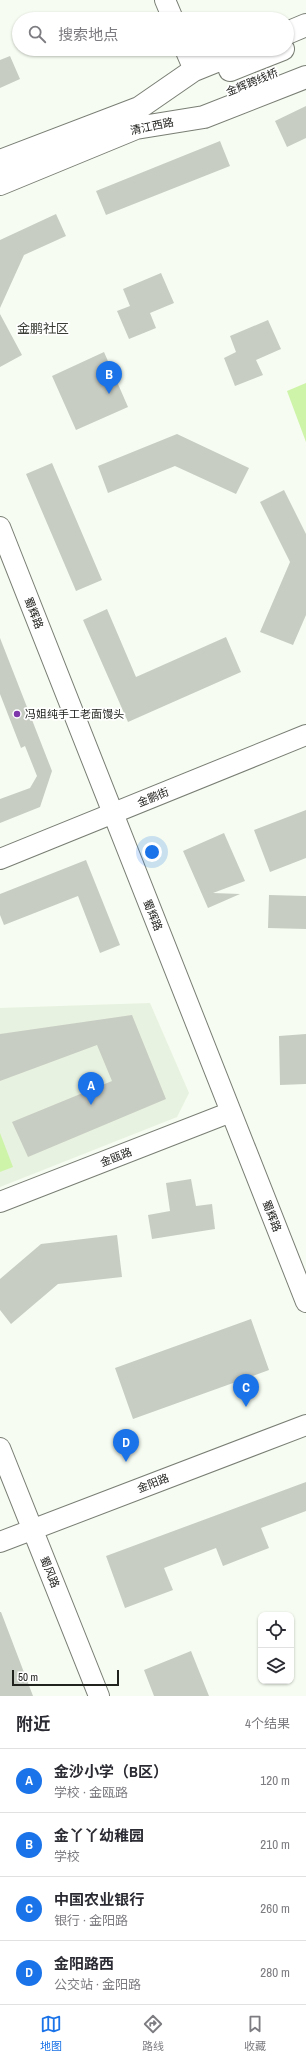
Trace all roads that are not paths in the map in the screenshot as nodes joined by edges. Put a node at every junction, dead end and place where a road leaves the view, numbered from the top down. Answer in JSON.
{"nodes":[{"id":1,"x":165,"y":0,"type":"edge"},
{"id":2,"x":170,"y":12,"type":"edge"},
{"id":3,"x":306,"y":25,"type":"edge"},
{"id":4,"x":294,"y":30,"type":"edge"},
{"id":5,"x":306,"y":40,"type":"edge"},
{"id":6,"x":294,"y":44,"type":"edge"},
{"id":7,"x":187,"y":56,"type":"edge"},
{"id":8,"x":236,"y":56,"type":"edge"},
{"id":9,"x":266,"y":56,"type":"edge"},
{"id":10,"x":306,"y":61,"type":"edge"},
{"id":11,"x":306,"y":77,"type":"edge"},
{"id":12,"x":195,"y":86,"type":"junction"},
{"id":13,"x":137,"y":118,"type":"junction"},
{"id":14,"x":0,"y":161,"type":"edge"},
{"id":15,"x":0,"y":184,"type":"edge"},
{"id":16,"x":0,"y":527,"type":"edge"},
{"id":17,"x":306,"y":735,"type":"edge"},
{"id":18,"x":112,"y":813,"type":"junction"},
{"id":19,"x":0,"y":859,"type":"edge"},
{"id":20,"x":231,"y":1112,"type":"junction"},
{"id":21,"x":0,"y":1202,"type":"edge"},
{"id":22,"x":306,"y":1302,"type":"edge"},
{"id":23,"x":306,"y":1425,"type":"edge"},
{"id":24,"x":0,"y":1448,"type":"edge"},
{"id":25,"x":33,"y":1529,"type":"junction"},
{"id":26,"x":0,"y":1542,"type":"edge"},
{"id":27,"x":99,"y":1696,"type":"edge"}],
"edges":[{"from":1,"to":2,"type":"street"},
{"from":3,"to":4,"type":"main road"},
{"from":5,"to":6,"type":"main road"},
{"from":7,"to":12,"type":"street"},
{"from":8,"to":12,"type":"main road"},
{"from":9,"to":12,"type":"main road","name":"金辉跨线桥"},
{"from":10,"to":12,"type":"main road","name":"金辉跨线桥"},
{"from":11,"to":13,"type":"main road","name":"清江西路"},
{"from":12,"to":13,"type":"main road"},
{"from":13,"to":14,"type":"main road","name":"清江西路"},
{"from":13,"to":15,"type":"main road","name":"清江西路"},
{"from":16,"to":18,"type":"street","name":"蜀辉路"},
{"from":17,"to":18,"type":"street","name":"金鹏街"},
{"from":18,"to":19,"type":"street","name":"金鹏街"},
{"from":18,"to":20,"type":"street","name":"蜀辉路"},
{"from":20,"to":21,"type":"street","name":"金瓯路"},
{"from":20,"to":22,"type":"street","name":"蜀辉路"},
{"from":23,"to":25,"type":"street","name":"金阳路"},
{"from":24,"to":25,"type":"street","name":"蜀风路"},
{"from":25,"to":26,"type":"street","name":"金阳路"},
{"from":25,"to":27,"type":"street","name":"蜀风路"}]}
